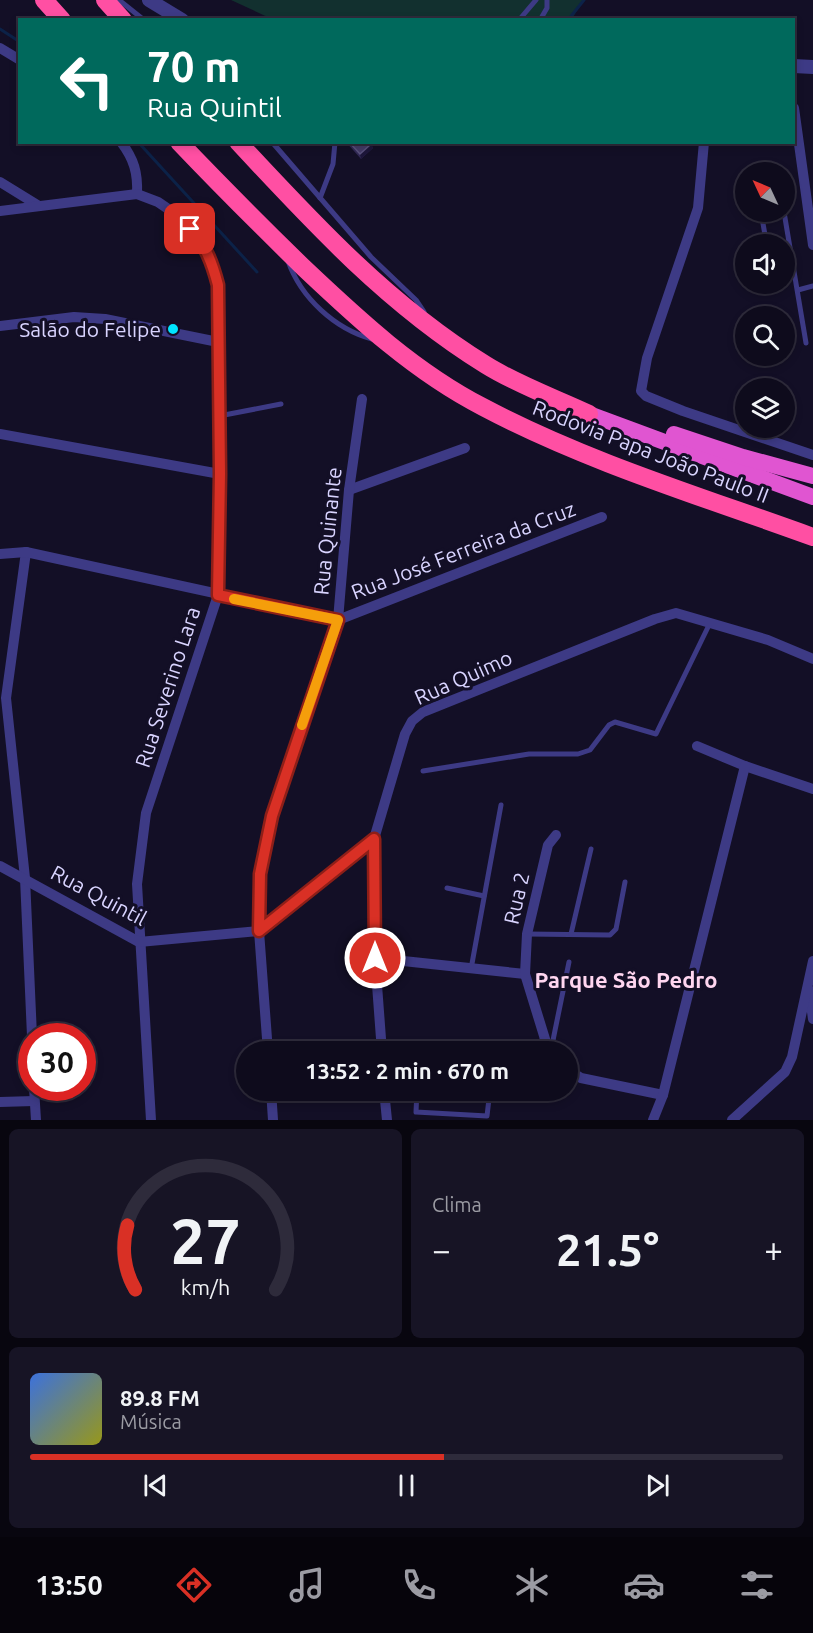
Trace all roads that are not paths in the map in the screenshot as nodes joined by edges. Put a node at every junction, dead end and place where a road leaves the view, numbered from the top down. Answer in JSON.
{"nodes":[{"id":1,"x":44,"y":0,"type":"edge"},
{"id":2,"x":105,"y":0,"type":"edge"},
{"id":3,"x":119,"y":0,"type":"edge"},
{"id":4,"x":149,"y":0,"type":"edge"},
{"id":5,"x":536,"y":0,"type":"edge"},
{"id":6,"x":547,"y":0,"type":"edge"},
{"id":7,"x":60,"y":18,"type":"edge"},
{"id":8,"x":121,"y":18,"type":"edge"},
{"id":9,"x":142,"y":18,"type":"edge"},
{"id":10,"x":179,"y":18,"type":"edge"},
{"id":11,"x":521,"y":18,"type":"edge"},
{"id":12,"x":541,"y":18,"type":"edge"},
{"id":13,"x":0,"y":48,"type":"edge"},
{"id":14,"x":18,"y":59,"type":"edge"},
{"id":15,"x":795,"y":66,"type":"edge"},
{"id":16,"x":813,"y":67,"type":"edge"},
{"id":17,"x":795,"y":115,"type":"edge"},
{"id":18,"x":122,"y":144,"type":"edge"},
{"id":19,"x":181,"y":144,"type":"edge"},
{"id":20,"x":240,"y":144,"type":"edge"},
{"id":21,"x":274,"y":144,"type":"edge"},
{"id":22,"x":335,"y":144,"type":"edge"},
{"id":23,"x":704,"y":144,"type":"edge"},
{"id":24,"x":0,"y":182,"type":"edge"},
{"id":25,"x":137,"y":194,"type":"junction"},
{"id":26,"x":320,"y":198,"type":"junction"},
{"id":27,"x":39,"y":206,"type":"junction"},
{"id":28,"x":0,"y":211,"type":"edge"},
{"id":29,"x":786,"y":222,"type":"edge"},
{"id":30,"x":813,"y":245,"type":"edge"},
{"id":31,"x":813,"y":286,"type":"edge"},
{"id":32,"x":798,"y":290,"type":"junction"},
{"id":33,"x":0,"y":326,"type":"edge"},
{"id":34,"x":436,"y":331,"type":"junction"},
{"id":35,"x":218,"y":342,"type":"junction"},
{"id":36,"x":806,"y":343,"type":"dead end"},
{"id":37,"x":362,"y":399,"type":"dead end"},
{"id":38,"x":281,"y":404,"type":"dead end"},
{"id":39,"x":590,"y":414,"type":"junction"},
{"id":40,"x":219,"y":416,"type":"junction"},
{"id":41,"x":0,"y":434,"type":"edge"},
{"id":42,"x":465,"y":448,"type":"dead end"},
{"id":43,"x":813,"y":455,"type":"edge"},
{"id":44,"x":220,"y":474,"type":"junction"},
{"id":45,"x":813,"y":476,"type":"edge"},
{"id":46,"x":349,"y":490,"type":"junction"},
{"id":47,"x":813,"y":497,"type":"edge"},
{"id":48,"x":602,"y":517,"type":"dead end"},
{"id":49,"x":813,"y":537,"type":"edge"},
{"id":50,"x":26,"y":552,"type":"junction"},
{"id":51,"x":0,"y":554,"type":"edge"},
{"id":52,"x":218,"y":595,"type":"junction"},
{"id":53,"x":338,"y":620,"type":"junction"},
{"id":54,"x":710,"y":622,"type":"junction"},
{"id":55,"x":813,"y":659,"type":"edge"},
{"id":56,"x":698,"y":746,"type":"dead end"},
{"id":57,"x":745,"y":766,"type":"junction"},
{"id":58,"x":423,"y":771,"type":"dead end"},
{"id":59,"x":813,"y":789,"type":"edge"},
{"id":60,"x":501,"y":805,"type":"dead end"},
{"id":61,"x":556,"y":835,"type":"dead end"},
{"id":62,"x":374,"y":839,"type":"junction"},
{"id":63,"x":591,"y":849,"type":"dead end"},
{"id":64,"x":0,"y":866,"type":"edge"},
{"id":65,"x":25,"y":878,"type":"junction"},
{"id":66,"x":625,"y":882,"type":"dead end"},
{"id":67,"x":447,"y":888,"type":"dead end"},
{"id":68,"x":484,"y":896,"type":"junction"},
{"id":69,"x":259,"y":931,"type":"junction"},
{"id":70,"x":527,"y":934,"type":"junction"},
{"id":71,"x":571,"y":934,"type":"junction"},
{"id":72,"x":139,"y":942,"type":"junction"},
{"id":73,"x":375,"y":958,"type":"junction"},
{"id":74,"x":813,"y":961,"type":"edge"},
{"id":75,"x":570,"y":962,"type":"dead end"},
{"id":76,"x":471,"y":969,"type":"junction"},
{"id":77,"x":525,"y":974,"type":"junction"},
{"id":78,"x":808,"y":977,"type":"junction"},
{"id":79,"x":813,"y":1019,"type":"edge"},
{"id":80,"x":31,"y":1023,"type":"edge"},
{"id":81,"x":545,"y":1040,"type":"joint"},
{"id":82,"x":267,"y":1041,"type":"edge"},
{"id":83,"x":381,"y":1041,"type":"edge"},
{"id":84,"x":542,"y":1041,"type":"edge"},
{"id":85,"x":552,"y":1041,"type":"edge"},
{"id":86,"x":578,"y":1076,"type":"edge"},
{"id":87,"x":663,"y":1095,"type":"junction"},
{"id":88,"x":34,"y":1101,"type":"joint"},
{"id":89,"x":272,"y":1101,"type":"edge"},
{"id":90,"x":385,"y":1101,"type":"edge"},
{"id":91,"x":416,"y":1101,"type":"edge"},
{"id":92,"x":489,"y":1101,"type":"edge"},
{"id":93,"x":0,"y":1102,"type":"edge"},
{"id":94,"x":36,"y":1120,"type":"edge"},
{"id":95,"x":151,"y":1120,"type":"edge"},
{"id":96,"x":273,"y":1120,"type":"edge"},
{"id":97,"x":387,"y":1120,"type":"edge"},
{"id":98,"x":653,"y":1120,"type":"edge"},
{"id":99,"x":732,"y":1120,"type":"edge"}],
"edges":[{"from":1,"to":7,"type":"highway"},
{"from":2,"to":8,"type":"highway"},
{"from":3,"to":9,"type":"lane"},
{"from":4,"to":10,"type":"street"},
{"from":5,"to":11,"type":"lane"},
{"from":6,"to":12,"type":"lane"},
{"from":13,"to":14,"type":"street"},
{"from":15,"to":16,"type":"street"},
{"from":17,"to":30,"type":"street"},
{"from":18,"to":25,"type":"street"},
{"from":19,"to":49,"type":"highway","name":"Rodovia Papa João Paulo II"},
{"from":20,"to":34,"type":"highway","name":"Rodovia Papa João Paulo II"},
{"from":21,"to":26,"type":"lane","name":"Rodovia Papa João Paulo II"},
{"from":22,"to":26,"type":"lane"},
{"from":23,"to":43,"type":"street"},
{"from":24,"to":27,"type":"street"},
{"from":25,"to":27,"type":"street"},
{"from":25,"to":35,"type":"street","name":"Rua Severino Lara"},
{"from":26,"to":34,"type":"lane","name":"Rodovia Papa João Paulo II"},
{"from":27,"to":28,"type":"street"},
{"from":29,"to":32,"type":"lane"},
{"from":31,"to":32,"type":"lane"},
{"from":32,"to":36,"type":"lane"},
{"from":33,"to":35,"type":"street"},
{"from":34,"to":39,"type":"highway","name":"Rodovia Papa João Paulo II"},
{"from":35,"to":40,"type":"street","name":"Rua Severino Lara"},
{"from":37,"to":46,"type":"street","name":"Rua Quinante"},
{"from":38,"to":40,"type":"lane"},
{"from":39,"to":45,"type":"highway"},
{"from":39,"to":47,"type":"highway"},
{"from":40,"to":44,"type":"street","name":"Rua Severino Lara"},
{"from":41,"to":44,"type":"street"},
{"from":42,"to":46,"type":"street"},
{"from":44,"to":52,"type":"street","name":"Rua Severino Lara"},
{"from":46,"to":53,"type":"street","name":"Rua Quinante"},
{"from":48,"to":53,"type":"street","name":"Rua José Ferreira da Cruz"},
{"from":50,"to":51,"type":"street"},
{"from":50,"to":52,"type":"street"},
{"from":50,"to":65,"type":"street"},
{"from":52,"to":53,"type":"street"},
{"from":52,"to":72,"type":"street","name":"Rua Severino Lara"},
{"from":53,"to":69,"type":"street","name":"Rua Quinante"},
{"from":54,"to":55,"type":"street"},
{"from":54,"to":58,"type":"lane"},
{"from":54,"to":62,"type":"street","name":"Rua Quimo"},
{"from":56,"to":57,"type":"street"},
{"from":57,"to":59,"type":"street"},
{"from":57,"to":87,"type":"street"},
{"from":60,"to":68,"type":"lane"},
{"from":61,"to":70,"type":"street","name":"Rua 2"},
{"from":62,"to":69,"type":"street"},
{"from":62,"to":73,"type":"street","name":"Rua Quimo"},
{"from":63,"to":71,"type":"lane"},
{"from":64,"to":65,"type":"street","name":"Rua Quintil"},
{"from":65,"to":72,"type":"street","name":"Rua Quintil"},
{"from":65,"to":80,"type":"street"},
{"from":66,"to":71,"type":"lane"},
{"from":67,"to":68,"type":"lane"},
{"from":68,"to":76,"type":"lane"},
{"from":69,"to":72,"type":"street","name":"Rua Quintil"},
{"from":69,"to":82,"type":"street","name":"Rua Quinante"},
{"from":70,"to":71,"type":"lane"},
{"from":70,"to":77,"type":"street","name":"Rua 2"},
{"from":72,"to":95,"type":"street","name":"Rua Severino Lara"},
{"from":73,"to":76,"type":"street"},
{"from":73,"to":83,"type":"street","name":"Rua Quimo"},
{"from":74,"to":78,"type":"street"},
{"from":75,"to":85,"type":"lane"},
{"from":76,"to":77,"type":"street"},
{"from":77,"to":81,"type":"street","name":"Rua 2"},
{"from":78,"to":79,"type":"street"},
{"from":78,"to":99,"type":"street"},
{"from":81,"to":84,"type":"lane"},
{"from":86,"to":87,"type":"street"},
{"from":87,"to":98,"type":"street"},
{"from":88,"to":93,"type":"street"},
{"from":88,"to":94,"type":"street"},
{"from":89,"to":96,"type":"street"},
{"from":90,"to":97,"type":"street"},
{"from":91,"to":92,"type":"lane"}]}
